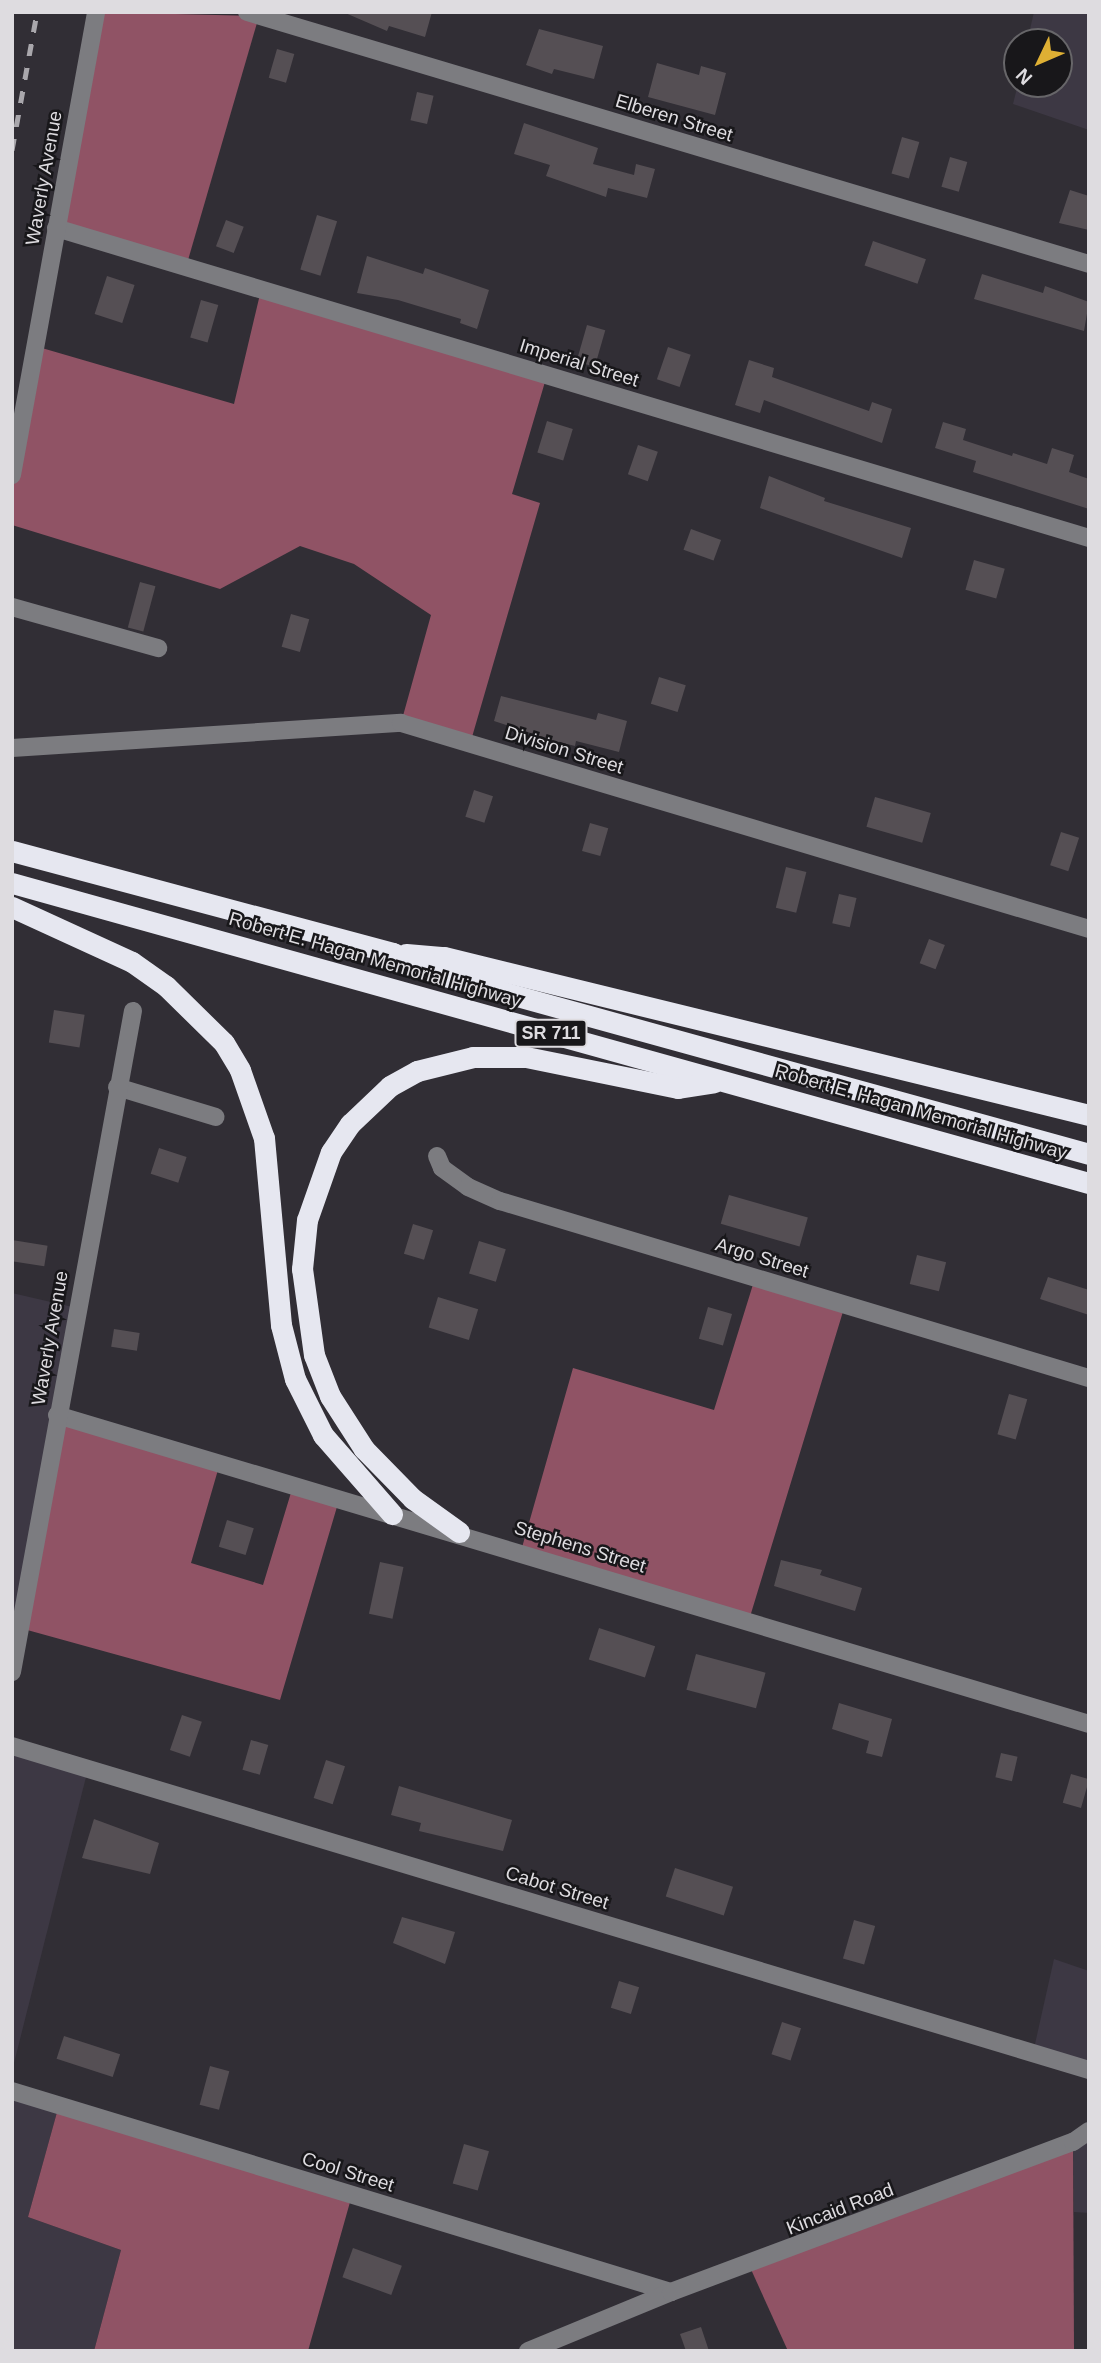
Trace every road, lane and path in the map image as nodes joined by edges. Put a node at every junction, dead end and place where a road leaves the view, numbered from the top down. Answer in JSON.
{"nodes":[{"id":1,"x":96,"y":12,"type":"edge"},
{"id":2,"x":247,"y":12,"type":"edge"},
{"id":3,"x":56,"y":228,"type":"junction"},
{"id":4,"x":1089,"y":264,"type":"edge"},
{"id":5,"x":12,"y":475,"type":"edge"},
{"id":6,"x":1089,"y":538,"type":"edge"},
{"id":7,"x":12,"y":607,"type":"edge"},
{"id":8,"x":158,"y":648,"type":"dead end"},
{"id":9,"x":12,"y":748,"type":"edge"},
{"id":10,"x":12,"y":851,"type":"edge"},
{"id":11,"x":12,"y":884,"type":"edge"},
{"id":12,"x":12,"y":907,"type":"edge"},
{"id":13,"x":1089,"y":929,"type":"edge"},
{"id":14,"x":393,"y":953,"type":"junction"},
{"id":15,"x":133,"y":1012,"type":"dead end"},
{"id":16,"x":721,"y":1080,"type":"junction"},
{"id":17,"x":117,"y":1087,"type":"junction"},
{"id":18,"x":1089,"y":1115,"type":"edge"},
{"id":19,"x":216,"y":1117,"type":"dead end"},
{"id":20,"x":1089,"y":1154,"type":"edge"},
{"id":21,"x":437,"y":1156,"type":"dead end"},
{"id":22,"x":1089,"y":1182,"type":"edge"},
{"id":23,"x":1089,"y":1378,"type":"edge"},
{"id":24,"x":57,"y":1415,"type":"junction"},
{"id":25,"x":392,"y":1514,"type":"junction"},
{"id":26,"x":459,"y":1532,"type":"junction"},
{"id":27,"x":12,"y":1672,"type":"edge"},
{"id":28,"x":1089,"y":1724,"type":"edge"},
{"id":29,"x":12,"y":1746,"type":"edge"},
{"id":30,"x":1089,"y":2070,"type":"edge"},
{"id":31,"x":12,"y":2091,"type":"edge"},
{"id":32,"x":1089,"y":2132,"type":"edge"},
{"id":33,"x":671,"y":2292,"type":"junction"},
{"id":34,"x":528,"y":2351,"type":"edge"}],
"edges":[{"from":1,"to":3,"type":"street","name":"Waverly Avenue"},
{"from":2,"to":4,"type":"street","name":"Elberen Street"},
{"from":3,"to":5,"type":"street","name":"Waverly Avenue"},
{"from":3,"to":6,"type":"street","name":"Imperial Street"},
{"from":7,"to":8,"type":"street"},
{"from":9,"to":13,"type":"street","name":"Division Street"},
{"from":10,"to":14,"type":"highway","name":"Robert E. Hagan Memorial Highway"},
{"from":11,"to":16,"type":"highway","name":"Robert E. Hagan Memorial Highway","number":"SR 711"},
{"from":12,"to":25,"type":"highway"},
{"from":14,"to":18,"type":"highway"},
{"from":14,"to":20,"type":"highway"},
{"from":15,"to":17,"type":"street","name":"Waverly Avenue"},
{"from":16,"to":22,"type":"highway","name":"Robert E. Hagan Memorial Highway","number":"SR 711"},
{"from":16,"to":26,"type":"highway"},
{"from":17,"to":19,"type":"street"},
{"from":17,"to":24,"type":"street","name":"Waverly Avenue"},
{"from":21,"to":23,"type":"street","name":"Argo Street"},
{"from":24,"to":25,"type":"street","name":"Stephens Street"},
{"from":24,"to":27,"type":"street","name":"Waverly Avenue"},
{"from":25,"to":26,"type":"street","name":"Stephens Street"},
{"from":26,"to":28,"type":"street","name":"Stephens Street"},
{"from":29,"to":30,"type":"street","name":"Cabot Street"},
{"from":31,"to":33,"type":"street","name":"Cool Street"},
{"from":32,"to":33,"type":"street","name":"Kincaid Road"},
{"from":33,"to":34,"type":"street","name":"Kincaid Road"}]}
